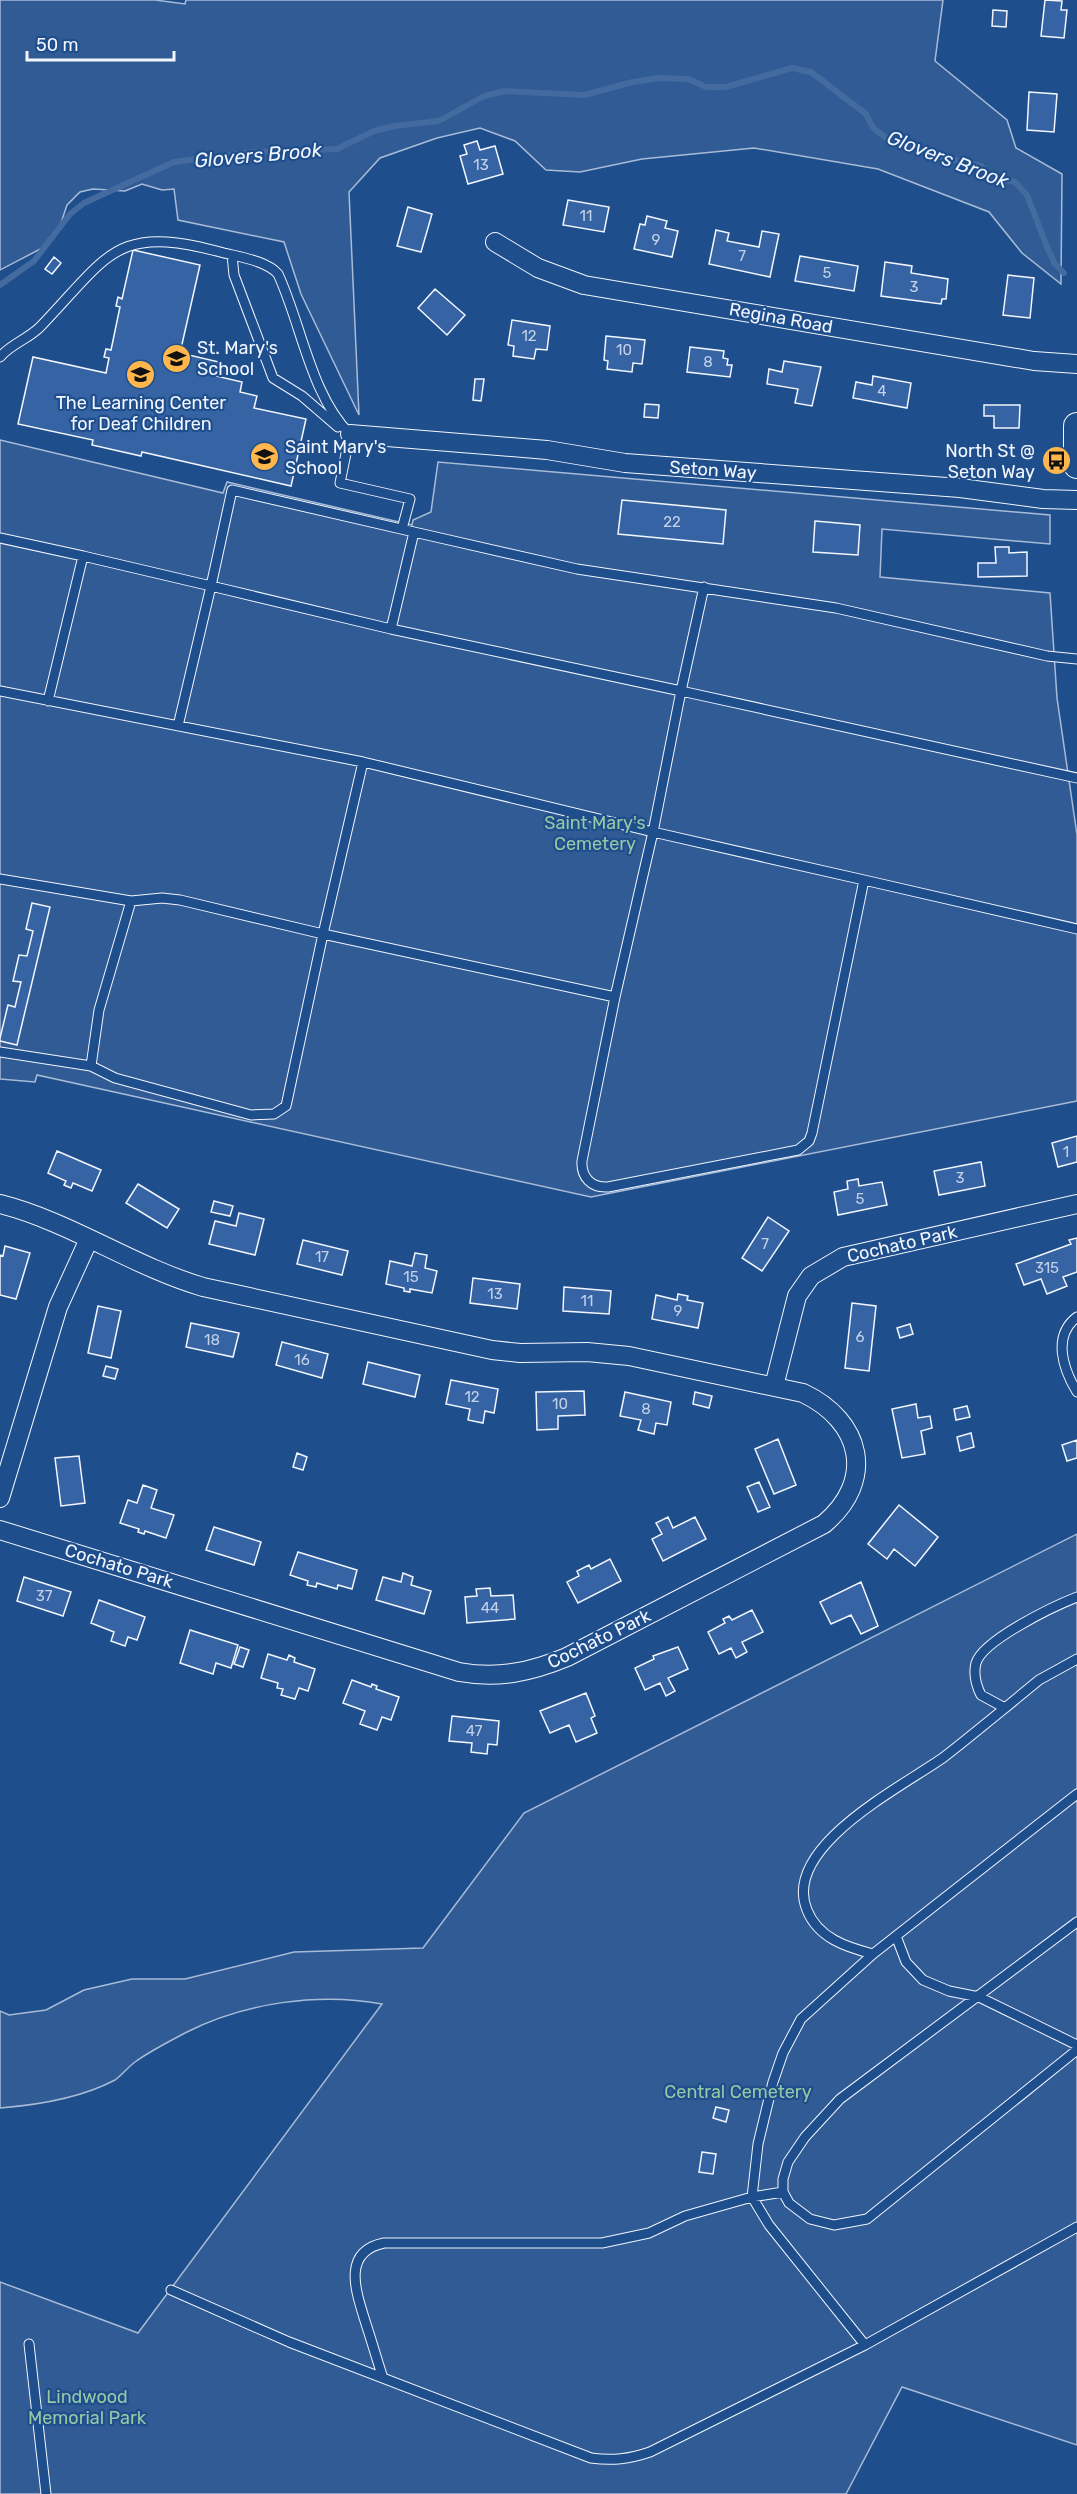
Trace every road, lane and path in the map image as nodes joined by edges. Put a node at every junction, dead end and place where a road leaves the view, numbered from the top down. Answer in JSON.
{"nodes":[{"id":1,"x":495,"y":242,"type":"dead end"},
{"id":2,"x":232,"y":255,"type":"junction"},
{"id":3,"x":0,"y":357,"type":"edge"},
{"id":4,"x":1077,"y":364,"type":"edge"},
{"id":5,"x":1077,"y":426,"type":"edge"},
{"id":6,"x":350,"y":434,"type":"junction"},
{"id":7,"x":1077,"y":465,"type":"edge"},
{"id":8,"x":1077,"y":500,"type":"edge"},
{"id":9,"x":402,"y":529,"type":"junction"},
{"id":10,"x":414,"y":532,"type":"junction"},
{"id":11,"x":0,"y":538,"type":"edge"},
{"id":12,"x":83,"y":556,"type":"junction"},
{"id":13,"x":211,"y":586,"type":"junction"},
{"id":14,"x":704,"y":587,"type":"junction"},
{"id":15,"x":390,"y":629,"type":"junction"},
{"id":16,"x":1077,"y":659,"type":"edge"},
{"id":17,"x":0,"y":691,"type":"edge"},
{"id":18,"x":681,"y":691,"type":"junction"},
{"id":19,"x":48,"y":701,"type":"junction"},
{"id":20,"x":178,"y":726,"type":"junction"},
{"id":21,"x":363,"y":762,"type":"junction"},
{"id":22,"x":1077,"y":778,"type":"edge"},
{"id":23,"x":653,"y":832,"type":"junction"},
{"id":24,"x":0,"y":879,"type":"edge"},
{"id":25,"x":864,"y":880,"type":"junction"},
{"id":26,"x":130,"y":901,"type":"junction"},
{"id":27,"x":1077,"y":929,"type":"edge"},
{"id":28,"x":323,"y":934,"type":"junction"},
{"id":29,"x":615,"y":997,"type":"junction"},
{"id":30,"x":0,"y":1052,"type":"edge"},
{"id":31,"x":91,"y":1066,"type":"junction"},
{"id":32,"x":1077,"y":1204,"type":"edge"},
{"id":33,"x":3,"y":1205,"type":"edge"},
{"id":34,"x":89,"y":1239,"type":"junction"},
{"id":35,"x":1077,"y":1317,"type":"edge"},
{"id":36,"x":774,"y":1386,"type":"junction"},
{"id":37,"x":1077,"y":1392,"type":"edge"},
{"id":38,"x":0,"y":1498,"type":"edge"},
{"id":39,"x":0,"y":1530,"type":"edge"},
{"id":40,"x":1077,"y":1597,"type":"edge"},
{"id":41,"x":1077,"y":1659,"type":"edge"},
{"id":42,"x":1005,"y":1708,"type":"junction"},
{"id":43,"x":1077,"y":1794,"type":"edge"},
{"id":44,"x":1077,"y":1922,"type":"edge"},
{"id":45,"x":896,"y":1936,"type":"junction"},
{"id":46,"x":873,"y":1954,"type":"junction"},
{"id":47,"x":980,"y":1997,"type":"junction"},
{"id":48,"x":1077,"y":2044,"type":"edge"},
{"id":49,"x":1077,"y":2050,"type":"edge"},
{"id":50,"x":783,"y":2192,"type":"junction"},
{"id":51,"x":752,"y":2197,"type":"junction"},
{"id":52,"x":1077,"y":2227,"type":"edge"},
{"id":53,"x":171,"y":2290,"type":"dead end"},
{"id":54,"x":29,"y":2344,"type":"dead end"},
{"id":55,"x":865,"y":2345,"type":"junction"},
{"id":56,"x":383,"y":2378,"type":"junction"},
{"id":57,"x":46,"y":2494,"type":"edge"}],
"edges":[{"from":1,"to":4,"type":"street","name":"Regina Road"},
{"from":2,"to":3,"type":"lane"},
{"from":2,"to":6,"type":"lane"},
{"from":2,"to":6,"type":"lane"},
{"from":5,"to":7,"type":"main road"},
{"from":6,"to":8,"type":"street","name":"Seton Way"},
{"from":6,"to":9,"type":"lane"},
{"from":9,"to":10,"type":"lane"},
{"from":9,"to":13,"type":"lane"},
{"from":10,"to":14,"type":"lane"},
{"from":10,"to":15,"type":"lane"},
{"from":11,"to":12,"type":"lane"},
{"from":12,"to":13,"type":"lane"},
{"from":12,"to":19,"type":"lane"},
{"from":13,"to":15,"type":"lane"},
{"from":13,"to":20,"type":"lane"},
{"from":14,"to":16,"type":"lane"},
{"from":14,"to":18,"type":"lane"},
{"from":15,"to":18,"type":"lane"},
{"from":17,"to":19,"type":"lane"},
{"from":18,"to":22,"type":"lane"},
{"from":18,"to":23,"type":"lane"},
{"from":19,"to":20,"type":"lane"},
{"from":20,"to":21,"type":"lane"},
{"from":21,"to":23,"type":"lane"},
{"from":21,"to":28,"type":"lane"},
{"from":23,"to":25,"type":"lane"},
{"from":23,"to":29,"type":"lane"},
{"from":24,"to":26,"type":"lane"},
{"from":25,"to":27,"type":"lane"},
{"from":25,"to":29,"type":"lane"},
{"from":26,"to":28,"type":"lane"},
{"from":26,"to":31,"type":"lane"},
{"from":28,"to":29,"type":"lane"},
{"from":28,"to":31,"type":"lane"},
{"from":30,"to":31,"type":"lane"},
{"from":32,"to":36,"type":"street","name":"Cochato Park"},
{"from":33,"to":34,"type":"street","name":"Cochato Park"},
{"from":34,"to":36,"type":"street","name":"Cochato Park"},
{"from":34,"to":38,"type":"street"},
{"from":35,"to":37,"type":"lane"},
{"from":36,"to":39,"type":"street","name":"Cochato Park"},
{"from":40,"to":42,"type":"lane"},
{"from":41,"to":42,"type":"lane"},
{"from":42,"to":46,"type":"lane"},
{"from":43,"to":45,"type":"lane"},
{"from":44,"to":47,"type":"lane"},
{"from":45,"to":46,"type":"lane"},
{"from":45,"to":47,"type":"lane"},
{"from":46,"to":51,"type":"lane"},
{"from":47,"to":48,"type":"lane"},
{"from":47,"to":50,"type":"lane"},
{"from":49,"to":50,"type":"lane"},
{"from":50,"to":51,"type":"lane"},
{"from":51,"to":55,"type":"lane"},
{"from":51,"to":56,"type":"lane"},
{"from":52,"to":55,"type":"lane"},
{"from":53,"to":56,"type":"lane"},
{"from":54,"to":57,"type":"lane"},
{"from":55,"to":56,"type":"lane"}]}
